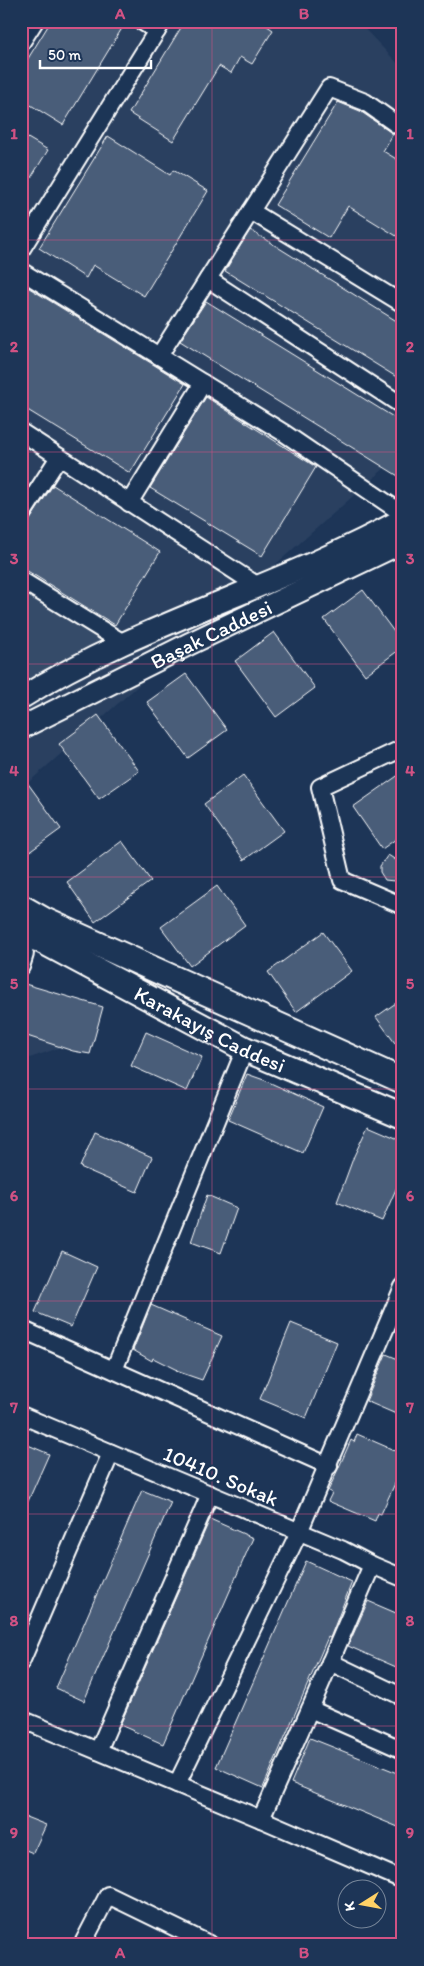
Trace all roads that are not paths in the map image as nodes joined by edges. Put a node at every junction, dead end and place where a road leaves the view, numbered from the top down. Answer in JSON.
{"nodes":[{"id":1,"x":35,"y":21,"type":"edge"},
{"id":2,"x":140,"y":21,"type":"edge"},
{"id":3,"x":160,"y":26,"type":"edge"},
{"id":4,"x":21,"y":43,"type":"edge"},
{"id":5,"x":403,"y":129,"type":"edge"},
{"id":6,"x":251,"y":211,"type":"junction"},
{"id":7,"x":21,"y":250,"type":"edge"},
{"id":8,"x":21,"y":271,"type":"edge"},
{"id":9,"x":208,"y":279,"type":"junction"},
{"id":10,"x":403,"y":304,"type":"edge"},
{"id":11,"x":159,"y":356,"type":"junction"},
{"id":12,"x":203,"y":383,"type":"junction"},
{"id":13,"x":403,"y":406,"type":"edge"},
{"id":14,"x":21,"y":432,"type":"edge"},
{"id":15,"x":59,"y":457,"type":"junction"},
{"id":16,"x":130,"y":502,"type":"junction"},
{"id":17,"x":403,"y":514,"type":"edge"},
{"id":18,"x":21,"y":516,"type":"edge"},
{"id":19,"x":403,"y":519,"type":"edge"},
{"id":20,"x":403,"y":542,"type":"edge"},
{"id":21,"x":21,"y":580,"type":"edge"},
{"id":22,"x":258,"y":586,"type":"junction"},
{"id":23,"x":125,"y":644,"type":"junction"},
{"id":24,"x":21,"y":698,"type":"edge"},
{"id":25,"x":21,"y":728,"type":"edge"},
{"id":26,"x":403,"y":748,"type":"edge"},
{"id":27,"x":403,"y":906,"type":"edge"},
{"id":28,"x":21,"y":908,"type":"edge"},
{"id":29,"x":23,"y":952,"type":"edge"},
{"id":30,"x":245,"y":1048,"type":"junction"},
{"id":31,"x":403,"y":1081,"type":"edge"},
{"id":32,"x":403,"y":1116,"type":"edge"},
{"id":33,"x":403,"y":1287,"type":"edge"},
{"id":34,"x":21,"y":1329,"type":"edge"},
{"id":35,"x":114,"y":1370,"type":"junction"},
{"id":36,"x":21,"y":1415,"type":"edge"},
{"id":37,"x":111,"y":1453,"type":"junction"},
{"id":38,"x":329,"y":1466,"type":"junction"},
{"id":39,"x":210,"y":1494,"type":"junction"},
{"id":40,"x":299,"y":1532,"type":"junction"},
{"id":41,"x":372,"y":1565,"type":"junction"},
{"id":42,"x":403,"y":1578,"type":"edge"},
{"id":43,"x":21,"y":1662,"type":"edge"},
{"id":44,"x":330,"y":1662,"type":"junction"},
{"id":45,"x":403,"y":1697,"type":"edge"},
{"id":46,"x":310,"y":1709,"type":"junction"},
{"id":47,"x":21,"y":1719,"type":"edge"},
{"id":48,"x":403,"y":1750,"type":"edge"},
{"id":49,"x":98,"y":1751,"type":"junction"},
{"id":50,"x":177,"y":1784,"type":"junction"},
{"id":51,"x":261,"y":1819,"type":"junction"},
{"id":52,"x":403,"y":1880,"type":"edge"},
{"id":53,"x":82,"y":1945,"type":"edge"},
{"id":54,"x":211,"y":1945,"type":"edge"}],
"edges":[{"from":1,"to":4,"type":"street"},
{"from":2,"to":3,"type":"street"},
{"from":3,"to":7,"type":"street"},
{"from":5,"to":6,"type":"street"},
{"from":6,"to":9,"type":"street"},
{"from":6,"to":10,"type":"street"},
{"from":8,"to":11,"type":"street"},
{"from":9,"to":11,"type":"street"},
{"from":9,"to":13,"type":"street"},
{"from":11,"to":12,"type":"street"},
{"from":12,"to":16,"type":"street"},
{"from":12,"to":17,"type":"street"},
{"from":14,"to":15,"type":"street"},
{"from":15,"to":16,"type":"street"},
{"from":15,"to":18,"type":"street"},
{"from":16,"to":22,"type":"street"},
{"from":19,"to":22,"type":"street","name":"Başak Caddesi"},
{"from":20,"to":25,"type":"street","name":"Başak Caddesi"},
{"from":21,"to":23,"type":"street"},
{"from":22,"to":23,"type":"street","name":"Başak Caddesi"},
{"from":23,"to":24,"type":"street","name":"Başak Caddesi"},
{"from":26,"to":27,"type":"street"},
{"from":28,"to":31,"type":"main road","name":"Karakayış Caddesi"},
{"from":29,"to":30,"type":"main road","name":"Karakayış Caddesi"},
{"from":30,"to":32,"type":"main road","name":"Karakayış Caddesi"},
{"from":30,"to":35,"type":"street"},
{"from":33,"to":38,"type":"street"},
{"from":34,"to":35,"type":"street"},
{"from":35,"to":38,"type":"street"},
{"from":36,"to":37,"type":"street","name":"10410. Sokak"},
{"from":37,"to":39,"type":"street","name":"10410. Sokak"},
{"from":37,"to":43,"type":"street"},
{"from":38,"to":40,"type":"street"},
{"from":39,"to":40,"type":"street","name":"10410. Sokak"},
{"from":39,"to":49,"type":"street"},
{"from":40,"to":41,"type":"street","name":"10410. Sokak"},
{"from":40,"to":50,"type":"street"},
{"from":41,"to":42,"type":"street","name":"10410. Sokak"},
{"from":41,"to":44,"type":"street"},
{"from":44,"to":45,"type":"street"},
{"from":44,"to":46,"type":"street"},
{"from":46,"to":48,"type":"street"},
{"from":46,"to":51,"type":"street"},
{"from":47,"to":49,"type":"street"},
{"from":49,"to":50,"type":"street"},
{"from":50,"to":51,"type":"street"},
{"from":51,"to":52,"type":"street"},
{"from":53,"to":54,"type":"street"}]}
